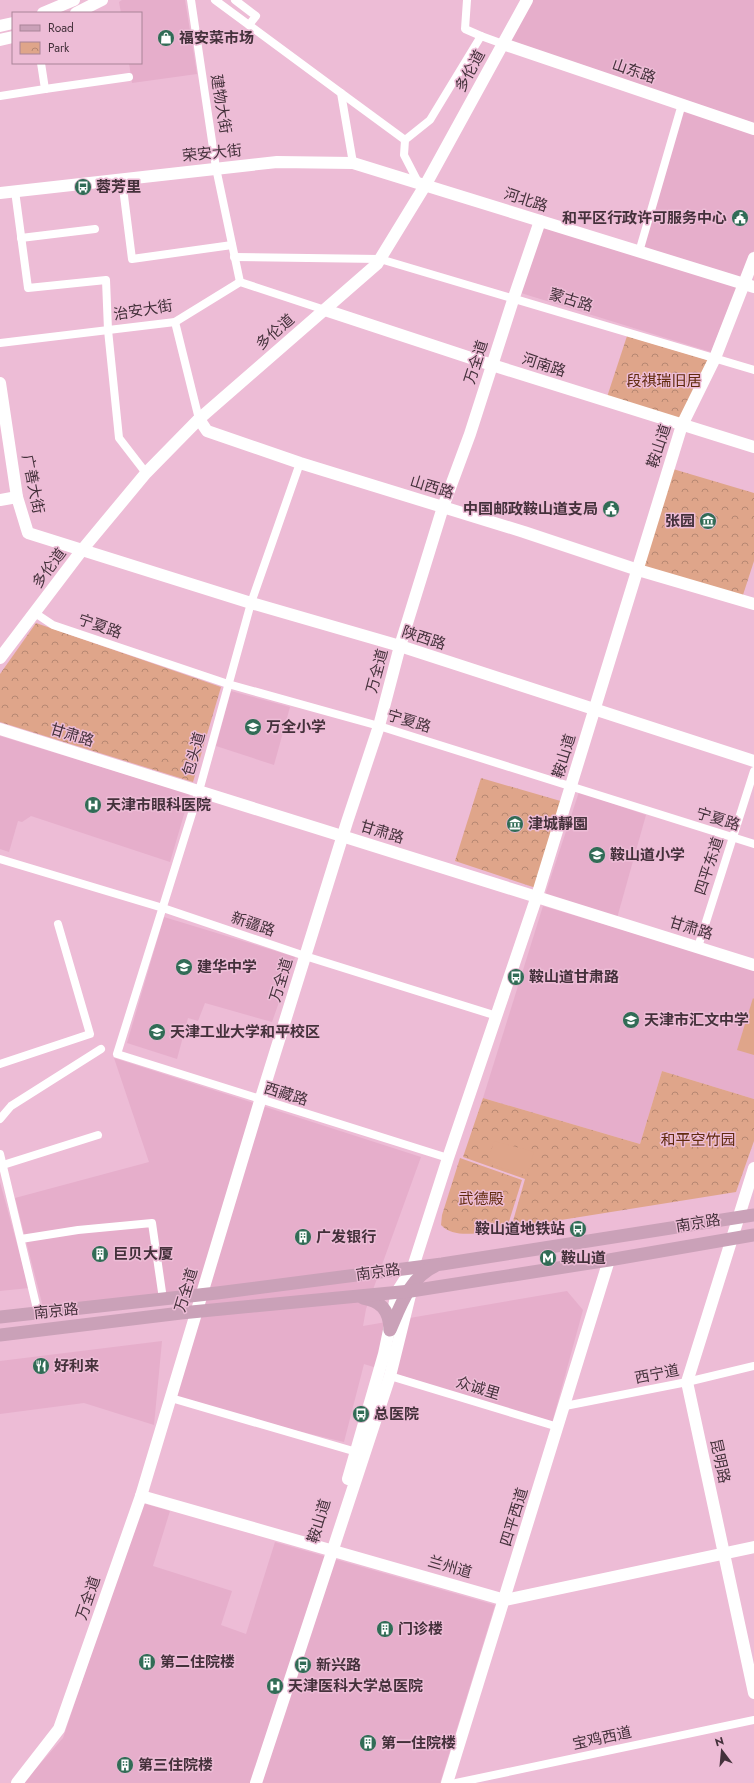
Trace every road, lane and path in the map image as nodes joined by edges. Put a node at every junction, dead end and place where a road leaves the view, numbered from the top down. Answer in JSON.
{"nodes":[{"id":1,"x":74,"y":0,"type":"edge"},
{"id":2,"x":102,"y":0,"type":"edge"},
{"id":3,"x":191,"y":0,"type":"edge"},
{"id":4,"x":215,"y":0,"type":"edge"},
{"id":5,"x":235,"y":0,"type":"edge"},
{"id":6,"x":467,"y":0,"type":"edge"},
{"id":7,"x":527,"y":0,"type":"edge"},
{"id":8,"x":45,"y":12,"type":"edge"},
{"id":9,"x":78,"y":12,"type":"edge"},
{"id":10,"x":12,"y":23,"type":"edge"},
{"id":11,"x":249,"y":25,"type":"junction"},
{"id":12,"x":0,"y":26,"type":"edge"},
{"id":13,"x":481,"y":36,"type":"junction"},
{"id":14,"x":12,"y":37,"type":"edge"},
{"id":15,"x":0,"y":40,"type":"edge"},
{"id":16,"x":503,"y":44,"type":"junction"},
{"id":17,"x":41,"y":64,"type":"edge"},
{"id":18,"x":129,"y":77,"type":"dead end"},
{"id":19,"x":45,"y":89,"type":"junction"},
{"id":20,"x":341,"y":93,"type":"junction"},
{"id":21,"x":0,"y":96,"type":"edge"},
{"id":22,"x":682,"y":104,"type":"junction"},
{"id":23,"x":754,"y":129,"type":"edge"},
{"id":24,"x":405,"y":140,"type":"junction"},
{"id":25,"x":353,"y":163,"type":"junction"},
{"id":26,"x":216,"y":168,"type":"junction"},
{"id":27,"x":122,"y":180,"type":"junction"},
{"id":28,"x":422,"y":183,"type":"junction"},
{"id":29,"x":15,"y":191,"type":"junction"},
{"id":30,"x":0,"y":193,"type":"edge"},
{"id":31,"x":540,"y":221,"type":"junction"},
{"id":32,"x":94,"y":229,"type":"dead end"},
{"id":33,"x":21,"y":238,"type":"junction"},
{"id":34,"x":232,"y":245,"type":"junction"},
{"id":35,"x":639,"y":252,"type":"junction"},
{"id":36,"x":234,"y":257,"type":"junction"},
{"id":37,"x":754,"y":258,"type":"edge"},
{"id":38,"x":380,"y":259,"type":"junction"},
{"id":39,"x":240,"y":282,"type":"junction"},
{"id":40,"x":748,"y":285,"type":"edge"},
{"id":41,"x":514,"y":297,"type":"junction"},
{"id":42,"x":325,"y":310,"type":"junction"},
{"id":43,"x":175,"y":322,"type":"junction"},
{"id":44,"x":108,"y":330,"type":"junction"},
{"id":45,"x":0,"y":343,"type":"edge"},
{"id":46,"x":715,"y":358,"type":"junction"},
{"id":47,"x":492,"y":365,"type":"junction"},
{"id":48,"x":754,"y":370,"type":"edge"},
{"id":49,"x":0,"y":383,"type":"edge"},
{"id":50,"x":199,"y":419,"type":"junction"},
{"id":51,"x":682,"y":425,"type":"junction"},
{"id":52,"x":754,"y":447,"type":"edge"},
{"id":53,"x":300,"y":463,"type":"junction"},
{"id":54,"x":146,"y":473,"type":"junction"},
{"id":55,"x":17,"y":497,"type":"junction"},
{"id":56,"x":0,"y":500,"type":"edge"},
{"id":57,"x":443,"y":507,"type":"junction"},
{"id":58,"x":82,"y":550,"type":"junction"},
{"id":59,"x":638,"y":570,"type":"junction"},
{"id":60,"x":251,"y":603,"type":"junction"},
{"id":61,"x":754,"y":604,"type":"edge"},
{"id":62,"x":35,"y":613,"type":"junction"},
{"id":63,"x":400,"y":646,"type":"junction"},
{"id":64,"x":0,"y":658,"type":"edge"},
{"id":65,"x":228,"y":684,"type":"junction"},
{"id":66,"x":594,"y":710,"type":"junction"},
{"id":67,"x":378,"y":726,"type":"junction"},
{"id":68,"x":0,"y":730,"type":"edge"},
{"id":69,"x":754,"y":761,"type":"edge"},
{"id":70,"x":754,"y":771,"type":"edge"},
{"id":71,"x":571,"y":786,"type":"junction"},
{"id":72,"x":199,"y":791,"type":"junction"},
{"id":73,"x":342,"y":837,"type":"junction"},
{"id":74,"x":733,"y":838,"type":"junction"},
{"id":75,"x":754,"y":844,"type":"edge"},
{"id":76,"x":0,"y":859,"type":"edge"},
{"id":77,"x":537,"y":896,"type":"junction"},
{"id":78,"x":163,"y":908,"type":"junction"},
{"id":79,"x":58,"y":924,"type":"dead end"},
{"id":80,"x":698,"y":947,"type":"junction"},
{"id":81,"x":305,"y":956,"type":"junction"},
{"id":82,"x":754,"y":965,"type":"edge"},
{"id":83,"x":497,"y":1016,"type":"junction"},
{"id":84,"x":101,"y":1049,"type":"dead end"},
{"id":85,"x":117,"y":1054,"type":"joint"},
{"id":86,"x":0,"y":1064,"type":"edge"},
{"id":87,"x":260,"y":1100,"type":"junction"},
{"id":88,"x":0,"y":1119,"type":"edge"},
{"id":89,"x":98,"y":1136,"type":"dead end"},
{"id":90,"x":0,"y":1154,"type":"edge"},
{"id":91,"x":448,"y":1158,"type":"junction"},
{"id":92,"x":3,"y":1165,"type":"junction"},
{"id":93,"x":754,"y":1168,"type":"edge"},
{"id":94,"x":754,"y":1215,"type":"edge"},
{"id":95,"x":740,"y":1217,"type":"junction"},
{"id":96,"x":754,"y":1235,"type":"edge"},
{"id":97,"x":21,"y":1239,"type":"junction"},
{"id":98,"x":732,"y":1239,"type":"junction"},
{"id":99,"x":608,"y":1260,"type":"junction"},
{"id":100,"x":442,"y":1264,"type":"junction"},
{"id":101,"x":413,"y":1268,"type":"junction"},
{"id":102,"x":450,"y":1285,"type":"junction"},
{"id":103,"x":407,"y":1290,"type":"junction"},
{"id":104,"x":202,"y":1294,"type":"junction"},
{"id":105,"x":353,"y":1297,"type":"junction"},
{"id":106,"x":163,"y":1299,"type":"junction"},
{"id":107,"x":196,"y":1312,"type":"junction"},
{"id":108,"x":38,"y":1313,"type":"junction"},
{"id":109,"x":0,"y":1317,"type":"edge"},
{"id":110,"x":405,"y":1317,"type":"junction"},
{"id":111,"x":390,"y":1330,"type":"junction"},
{"id":112,"x":0,"y":1336,"type":"edge"},
{"id":113,"x":754,"y":1366,"type":"edge"},
{"id":114,"x":390,"y":1376,"type":"junction"},
{"id":115,"x":687,"y":1382,"type":"junction"},
{"id":116,"x":171,"y":1398,"type":"junction"},
{"id":117,"x":565,"y":1406,"type":"junction"},
{"id":118,"x":558,"y":1427,"type":"junction"},
{"id":119,"x":360,"y":1453,"type":"junction"},
{"id":120,"x":141,"y":1496,"type":"junction"},
{"id":121,"x":754,"y":1547,"type":"edge"},
{"id":122,"x":330,"y":1550,"type":"junction"},
{"id":123,"x":722,"y":1553,"type":"junction"},
{"id":124,"x":505,"y":1600,"type":"junction"},
{"id":125,"x":754,"y":1693,"type":"edge"},
{"id":126,"x":754,"y":1720,"type":"edge"},
{"id":127,"x":16,"y":1783,"type":"edge"},
{"id":128,"x":249,"y":1783,"type":"edge"},
{"id":129,"x":256,"y":1783,"type":"edge"},
{"id":130,"x":447,"y":1783,"type":"edge"},
{"id":131,"x":456,"y":1783,"type":"edge"}],
"edges":[{"from":1,"to":8,"type":"street"},
{"from":2,"to":9,"type":"street"},
{"from":3,"to":26,"type":"street","name":"建物大街"},
{"from":4,"to":11,"type":"street"},
{"from":5,"to":11,"type":"street"},
{"from":6,"to":13,"type":"street"},
{"from":7,"to":16,"type":"street","name":"多伦道"},
{"from":10,"to":12,"type":"street"},
{"from":11,"to":20,"type":"street"},
{"from":13,"to":16,"type":"street"},
{"from":13,"to":24,"type":"street"},
{"from":14,"to":15,"type":"street"},
{"from":16,"to":22,"type":"street","name":"山东路"},
{"from":16,"to":28,"type":"street","name":"多伦道"},
{"from":17,"to":19,"type":"street"},
{"from":18,"to":19,"type":"street"},
{"from":19,"to":21,"type":"street"},
{"from":20,"to":24,"type":"street"},
{"from":20,"to":25,"type":"street"},
{"from":22,"to":23,"type":"street","name":"山东路"},
{"from":22,"to":35,"type":"street"},
{"from":24,"to":28,"type":"street"},
{"from":25,"to":26,"type":"street","name":"荣安大街"},
{"from":25,"to":28,"type":"street","name":"荣安大街"},
{"from":26,"to":27,"type":"street","name":"荣安大街"},
{"from":26,"to":34,"type":"street","name":"建物大街"},
{"from":27,"to":29,"type":"street","name":"荣安大街"},
{"from":27,"to":34,"type":"street"},
{"from":28,"to":31,"type":"street","name":"河北路"},
{"from":28,"to":38,"type":"street","name":"多伦道"},
{"from":29,"to":30,"type":"street","name":"荣安大街"},
{"from":29,"to":33,"type":"street"},
{"from":31,"to":35,"type":"street","name":"河北路"},
{"from":31,"to":41,"type":"street","name":"万全道"},
{"from":32,"to":33,"type":"street"},
{"from":33,"to":44,"type":"street"},
{"from":34,"to":36,"type":"street","name":"建物大街"},
{"from":35,"to":40,"type":"street","name":"河北路"},
{"from":36,"to":38,"type":"street","name":"蒙古路"},
{"from":36,"to":39,"type":"street","name":"建物大街"},
{"from":37,"to":40,"type":"street","name":"鞍山道"},
{"from":38,"to":41,"type":"street","name":"蒙古路"},
{"from":38,"to":42,"type":"street","name":"多伦道"},
{"from":39,"to":42,"type":"street"},
{"from":39,"to":43,"type":"street","name":"治安大街"},
{"from":40,"to":46,"type":"street","name":"鞍山道"},
{"from":41,"to":46,"type":"street","name":"蒙古路"},
{"from":41,"to":47,"type":"street","name":"万全道"},
{"from":42,"to":47,"type":"street","name":"河南路"},
{"from":42,"to":50,"type":"street","name":"多伦道"},
{"from":43,"to":44,"type":"street","name":"治安大街"},
{"from":43,"to":50,"type":"street"},
{"from":44,"to":45,"type":"street","name":"治安大街"},
{"from":44,"to":54,"type":"street"},
{"from":46,"to":48,"type":"street","name":"蒙古路"},
{"from":46,"to":51,"type":"street","name":"鞍山道"},
{"from":47,"to":51,"type":"street","name":"河南路"},
{"from":47,"to":57,"type":"street","name":"万全道"},
{"from":49,"to":55,"type":"street","name":"广善大街"},
{"from":50,"to":53,"type":"street","name":"山西路"},
{"from":50,"to":54,"type":"street","name":"多伦道"},
{"from":51,"to":52,"type":"street","name":"河南路"},
{"from":51,"to":59,"type":"street","name":"鞍山道"},
{"from":53,"to":57,"type":"street","name":"山西路"},
{"from":53,"to":60,"type":"street","name":"包头道"},
{"from":54,"to":58,"type":"street","name":"多伦道"},
{"from":55,"to":56,"type":"street"},
{"from":55,"to":58,"type":"street","name":"广善大街"},
{"from":57,"to":59,"type":"street","name":"山西路"},
{"from":57,"to":63,"type":"street","name":"万全道"},
{"from":58,"to":60,"type":"street","name":"陕西路"},
{"from":58,"to":62,"type":"street","name":"多伦道"},
{"from":59,"to":61,"type":"street","name":"山西路"},
{"from":59,"to":66,"type":"street","name":"鞍山道"},
{"from":60,"to":63,"type":"street","name":"陕西路"},
{"from":60,"to":65,"type":"street","name":"包头道"},
{"from":62,"to":64,"type":"street","name":"多伦道"},
{"from":62,"to":65,"type":"street","name":"宁夏路"},
{"from":63,"to":66,"type":"street","name":"陕西路"},
{"from":63,"to":67,"type":"street","name":"万全道"},
{"from":65,"to":67,"type":"street","name":"宁夏路"},
{"from":65,"to":72,"type":"street","name":"包头道"},
{"from":66,"to":69,"type":"street","name":"陕西路"},
{"from":66,"to":71,"type":"street","name":"鞍山道"},
{"from":67,"to":71,"type":"street","name":"宁夏路"},
{"from":67,"to":73,"type":"street","name":"万全道"},
{"from":68,"to":72,"type":"street","name":"甘肃路"},
{"from":70,"to":74,"type":"street","name":"四平东道"},
{"from":71,"to":74,"type":"street","name":"宁夏路"},
{"from":71,"to":77,"type":"street","name":"鞍山道"},
{"from":72,"to":73,"type":"street","name":"甘肃路"},
{"from":72,"to":78,"type":"street","name":"包头道"},
{"from":73,"to":77,"type":"street","name":"甘肃路"},
{"from":73,"to":81,"type":"street","name":"万全道"},
{"from":74,"to":75,"type":"street","name":"宁夏路"},
{"from":74,"to":80,"type":"street","name":"四平东道"},
{"from":76,"to":78,"type":"street","name":"新疆路"},
{"from":77,"to":80,"type":"street","name":"甘肃路"},
{"from":77,"to":83,"type":"street","name":"鞍山道"},
{"from":78,"to":81,"type":"street","name":"新疆路"},
{"from":78,"to":85,"type":"street","name":"包头道"},
{"from":79,"to":86,"type":"street"},
{"from":80,"to":82,"type":"street","name":"甘肃路"},
{"from":81,"to":83,"type":"street","name":"新疆路"},
{"from":81,"to":87,"type":"street","name":"万全道"},
{"from":83,"to":91,"type":"street","name":"鞍山道"},
{"from":84,"to":88,"type":"street"},
{"from":85,"to":87,"type":"street","name":"西藏路"},
{"from":87,"to":91,"type":"street","name":"西藏路"},
{"from":87,"to":104,"type":"street","name":"万全道"},
{"from":89,"to":92,"type":"street"},
{"from":90,"to":92,"type":"street"},
{"from":91,"to":101,"type":"street","name":"鞍山道"},
{"from":92,"to":97,"type":"street"},
{"from":93,"to":95,"type":"street","name":"昆明路"},
{"from":94,"to":95,"type":"main road","name":"南京路"},
{"from":95,"to":98,"type":"street","name":"昆明路"},
{"from":95,"to":100,"type":"main road","name":"南京路"},
{"from":96,"to":98,"type":"main road","name":"南京路"},
{"from":97,"to":106,"type":"street"},
{"from":97,"to":108,"type":"street"},
{"from":98,"to":99,"type":"main road","name":"南京路"},
{"from":98,"to":115,"type":"street","name":"昆明路"},
{"from":99,"to":102,"type":"main road","name":"南京路"},
{"from":99,"to":117,"type":"street","name":"四平西道"},
{"from":100,"to":101,"type":"main road","name":"南京路"},
{"from":100,"to":103,"type":"main road"},
{"from":101,"to":103,"type":"street","name":"鞍山道"},
{"from":101,"to":104,"type":"main road","name":"南京路"},
{"from":102,"to":103,"type":"main road","name":"南京路"},
{"from":102,"to":110,"type":"street"},
{"from":103,"to":105,"type":"main road","name":"南京路"},
{"from":103,"to":110,"type":"street","name":"鞍山道"},
{"from":103,"to":111,"type":"main road"},
{"from":104,"to":106,"type":"main road","name":"南京路"},
{"from":104,"to":107,"type":"street","name":"万全道"},
{"from":105,"to":107,"type":"main road","name":"南京路"},
{"from":105,"to":111,"type":"main road"},
{"from":106,"to":108,"type":"main road","name":"南京路"},
{"from":107,"to":112,"type":"main road","name":"南京路"},
{"from":107,"to":116,"type":"street","name":"万全道"},
{"from":108,"to":109,"type":"main road","name":"南京路"},
{"from":110,"to":114,"type":"street","name":"鞍山道"},
{"from":111,"to":119,"type":"street","name":"鞍山道"},
{"from":113,"to":115,"type":"street","name":"西宁道"},
{"from":114,"to":118,"type":"street","name":"众诚里"},
{"from":114,"to":119,"type":"street","name":"鞍山道"},
{"from":115,"to":117,"type":"street","name":"西宁道"},
{"from":115,"to":123,"type":"street","name":"昆明路"},
{"from":116,"to":119,"type":"street"},
{"from":116,"to":120,"type":"street","name":"万全道"},
{"from":117,"to":118,"type":"street","name":"四平西道"},
{"from":118,"to":124,"type":"street","name":"四平西道"},
{"from":119,"to":122,"type":"street","name":"鞍山道"},
{"from":120,"to":122,"type":"street","name":"兰州道"},
{"from":120,"to":127,"type":"street","name":"万全道"},
{"from":121,"to":123,"type":"street","name":"兰州道"},
{"from":122,"to":124,"type":"street","name":"兰州道"},
{"from":122,"to":128,"type":"street","name":"鞍山道"},
{"from":122,"to":129,"type":"street","name":"鞍山道"},
{"from":123,"to":124,"type":"street","name":"兰州道"},
{"from":123,"to":125,"type":"street","name":"昆明路"},
{"from":124,"to":130,"type":"street","name":"四平西道"},
{"from":126,"to":131,"type":"street","name":"宝鸡西道"}]}
